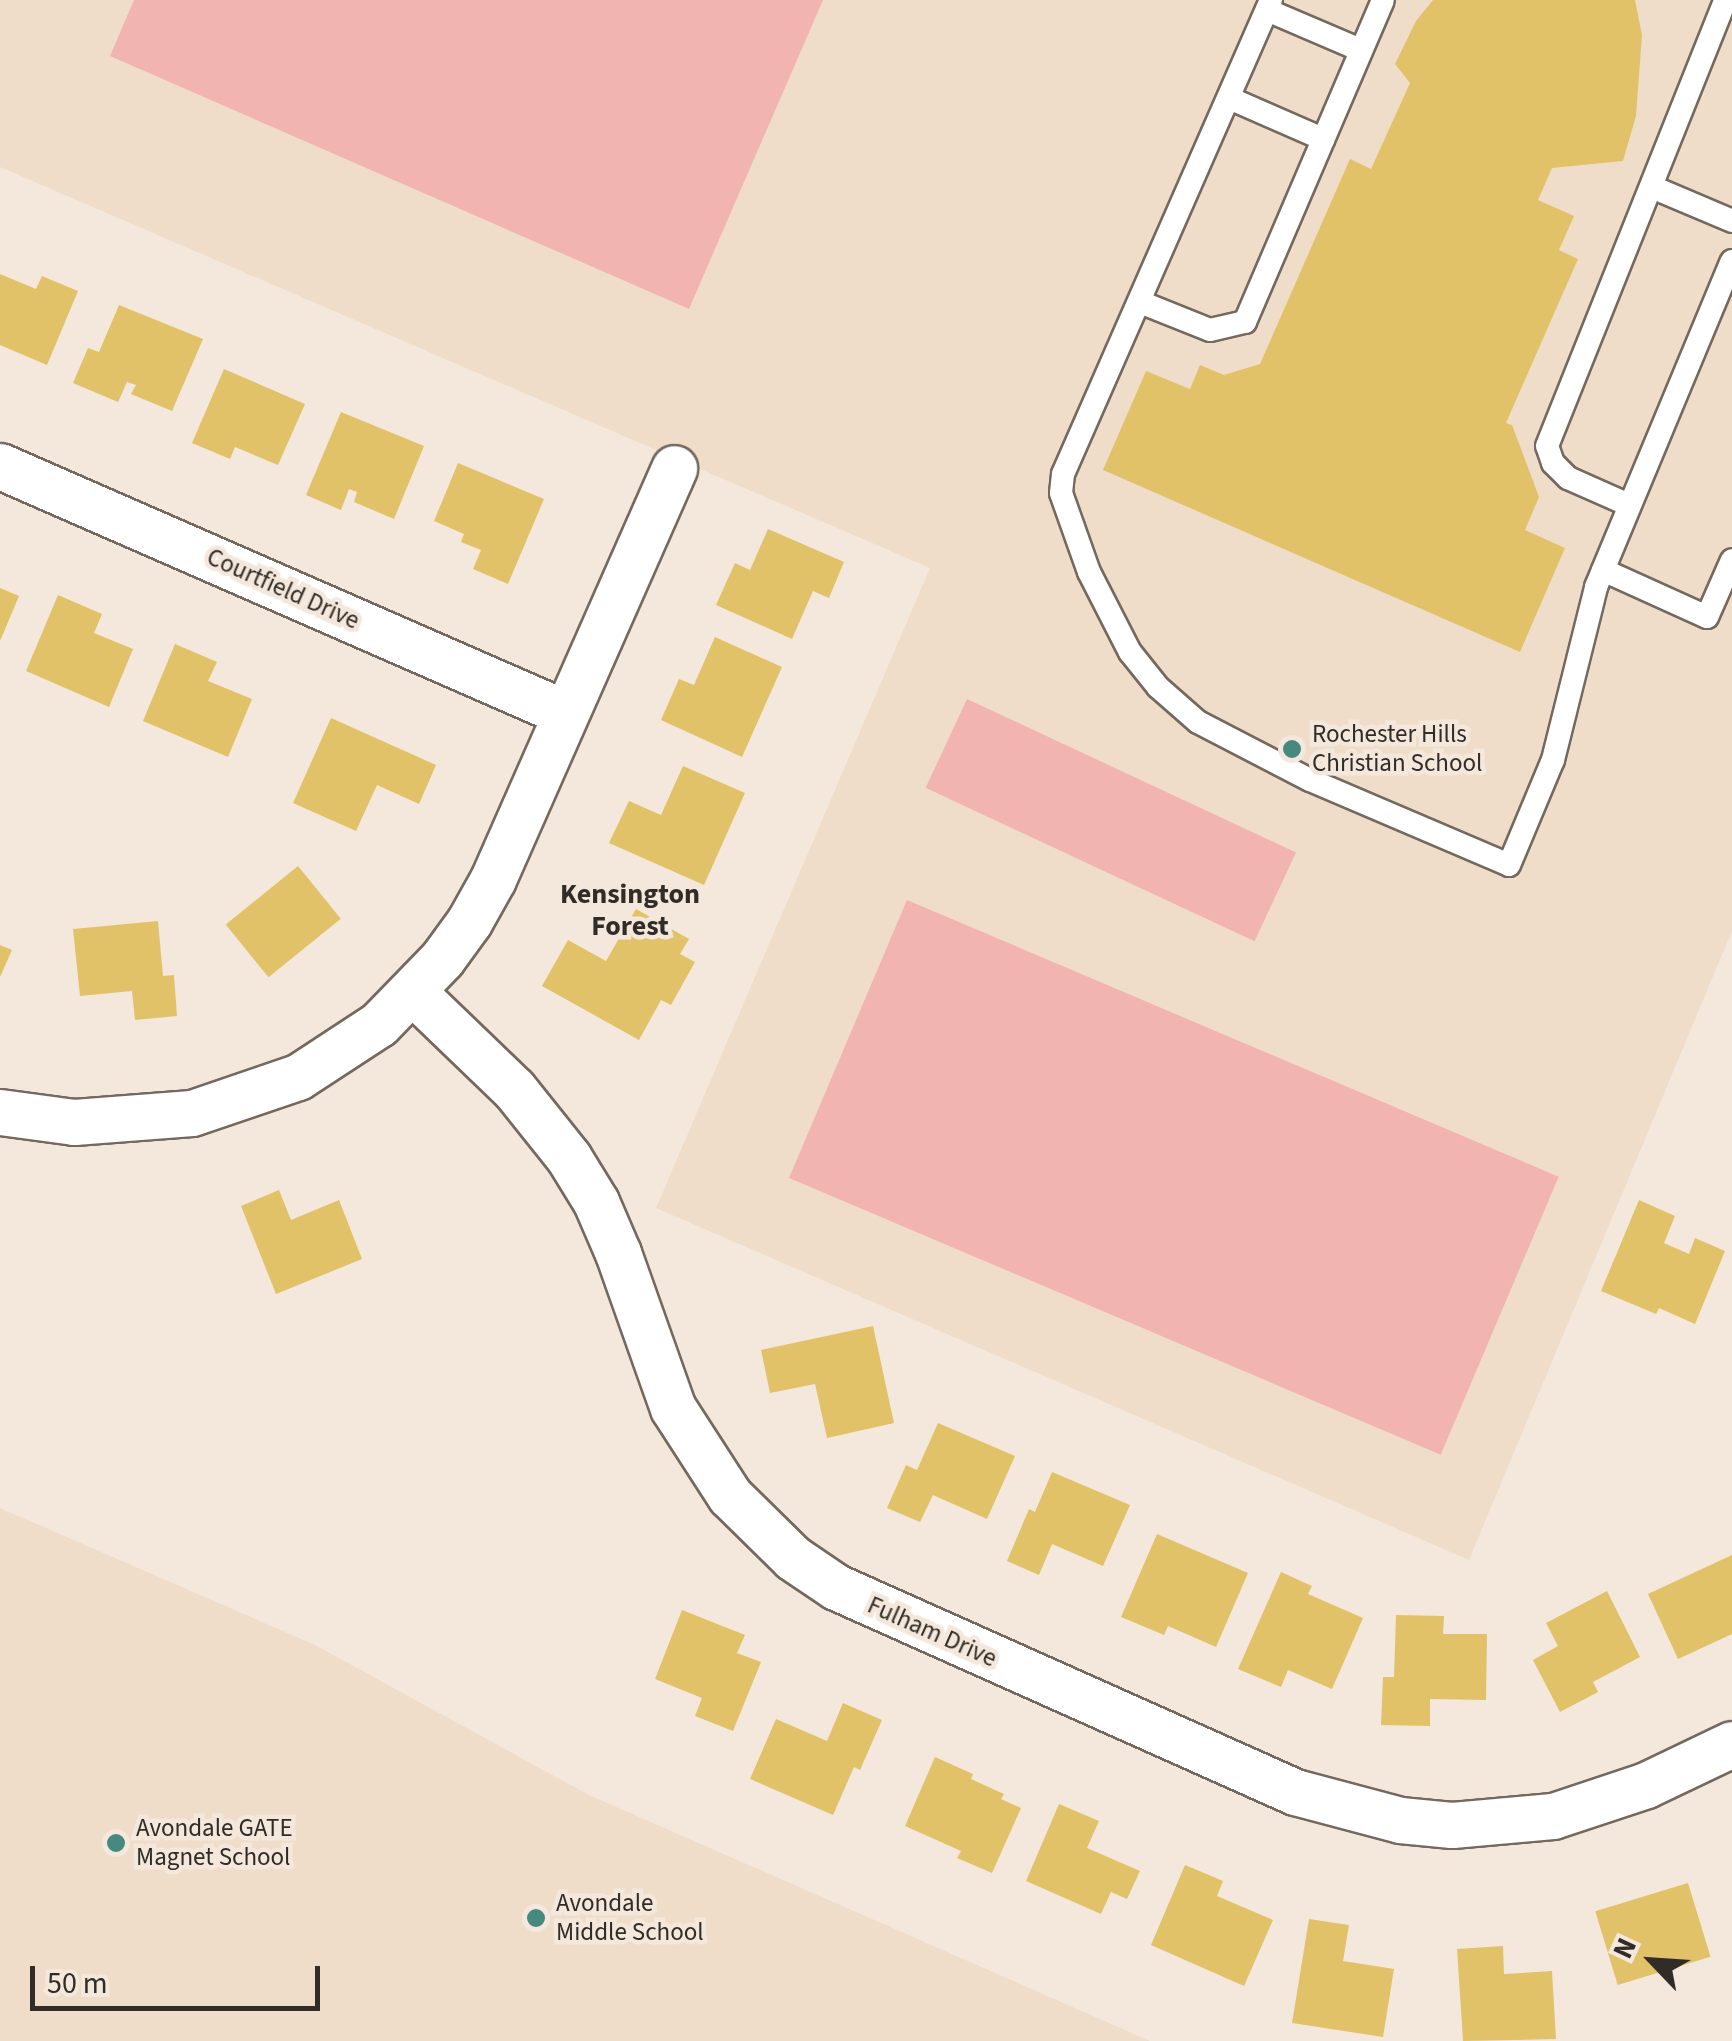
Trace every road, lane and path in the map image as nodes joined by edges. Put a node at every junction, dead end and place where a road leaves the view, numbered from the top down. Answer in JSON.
{"nodes":[{"id":1,"x":1383,"y":0,"type":"edge"},
{"id":2,"x":1725,"y":0,"type":"edge"},
{"id":3,"x":1269,"y":5,"type":"edge"},
{"id":4,"x":1361,"y":50,"type":"junction"},
{"id":5,"x":1228,"y":98,"type":"junction"},
{"id":6,"x":1324,"y":139,"type":"junction"},
{"id":7,"x":1652,"y":187,"type":"junction"},
{"id":8,"x":1732,"y":221,"type":"edge"},
{"id":9,"x":1732,"y":261,"type":"edge"},
{"id":10,"x":1140,"y":302,"type":"junction"},
{"id":11,"x":0,"y":466,"type":"edge"},
{"id":12,"x":674,"y":468,"type":"dead end"},
{"id":13,"x":1630,"y":505,"type":"junction"},
{"id":14,"x":1732,"y":560,"type":"edge"},
{"id":15,"x":1603,"y":570,"type":"junction"},
{"id":16,"x":565,"y":713,"type":"junction"},
{"id":17,"x":412,"y":991,"type":"junction"},
{"id":18,"x":0,"y":1112,"type":"edge"},
{"id":19,"x":1732,"y":1744,"type":"edge"}],
"edges":[{"from":1,"to":4,"type":"lane"},
{"from":2,"to":7,"type":"lane"},
{"from":3,"to":4,"type":"lane"},
{"from":3,"to":5,"type":"lane"},
{"from":4,"to":6,"type":"lane"},
{"from":5,"to":6,"type":"lane"},
{"from":5,"to":10,"type":"lane"},
{"from":6,"to":10,"type":"lane"},
{"from":7,"to":8,"type":"lane"},
{"from":7,"to":13,"type":"lane"},
{"from":9,"to":13,"type":"lane"},
{"from":10,"to":15,"type":"lane"},
{"from":11,"to":16,"type":"street","name":"Courtfield Drive"},
{"from":12,"to":16,"type":"street"},
{"from":13,"to":15,"type":"lane"},
{"from":14,"to":15,"type":"lane"},
{"from":16,"to":17,"type":"street"},
{"from":17,"to":18,"type":"street"},
{"from":17,"to":19,"type":"street","name":"Fulham Drive"}]}
